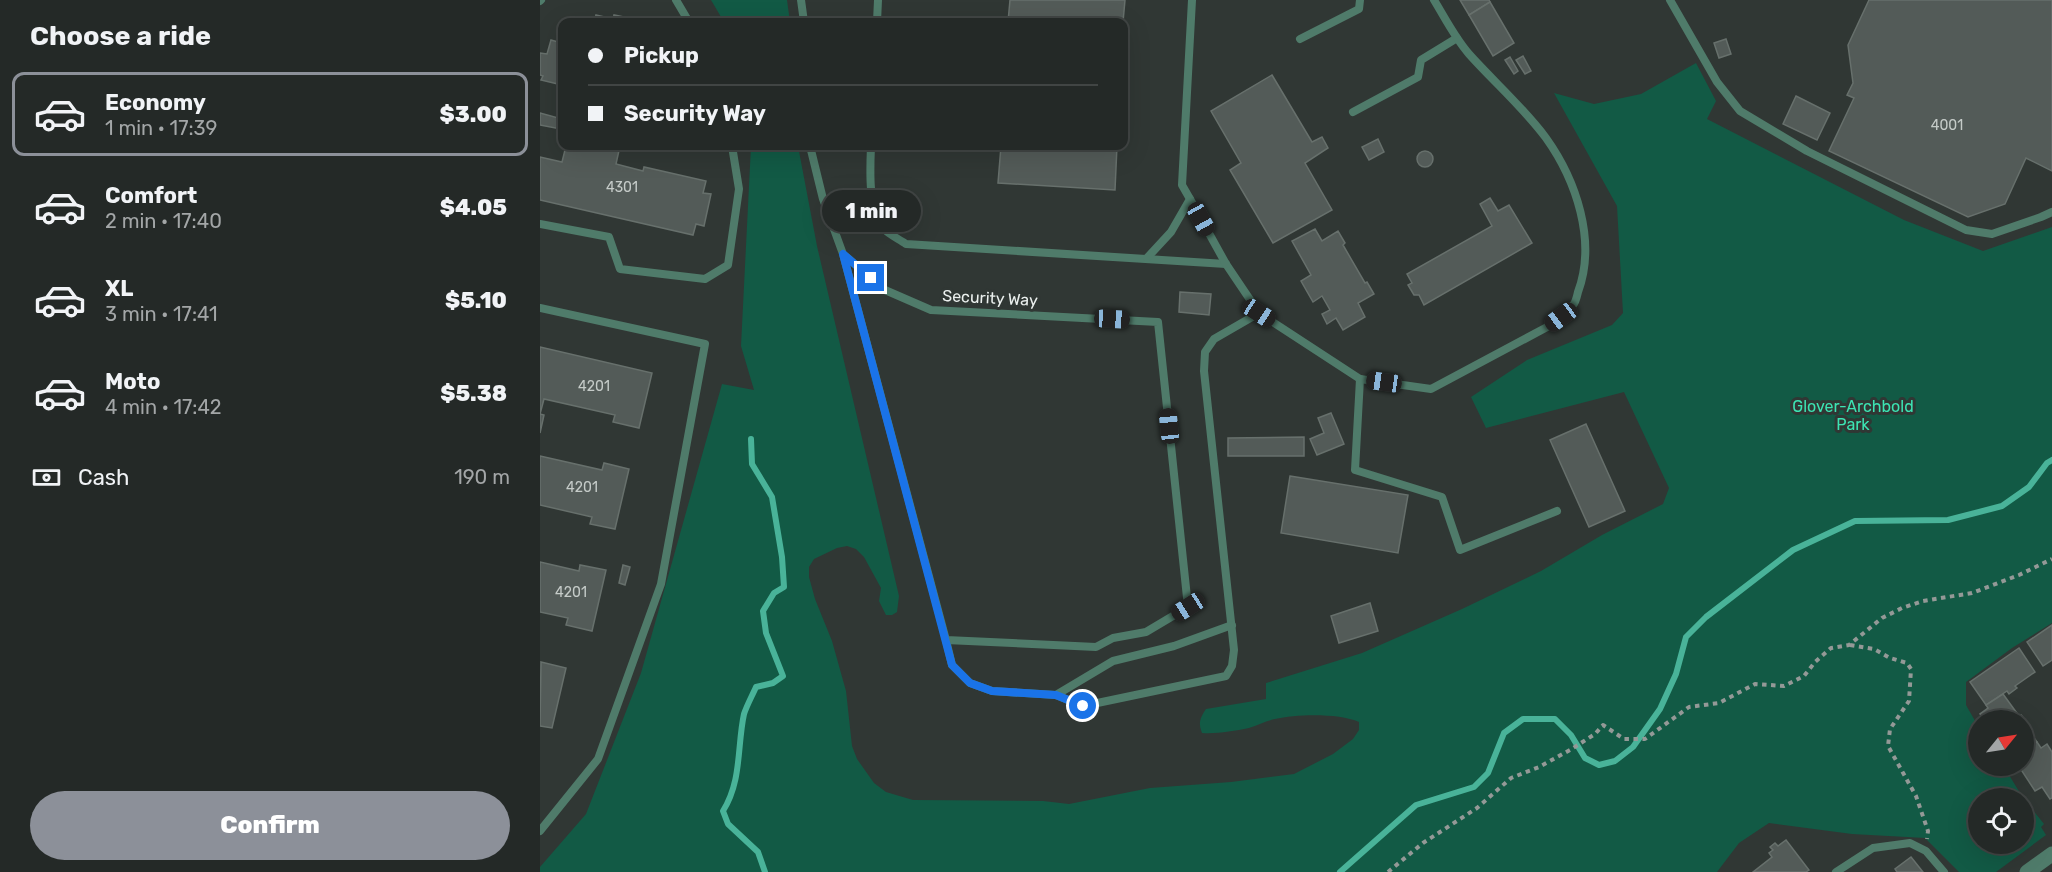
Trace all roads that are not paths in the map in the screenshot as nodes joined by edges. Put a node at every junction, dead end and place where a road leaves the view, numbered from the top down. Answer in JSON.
{"nodes":[{"id":1,"x":676,"y":0,"type":"edge"},
{"id":2,"x":801,"y":0,"type":"edge"},
{"id":3,"x":878,"y":0,"type":"edge"},
{"id":4,"x":1192,"y":0,"type":"edge"},
{"id":5,"x":1360,"y":0,"type":"edge"},
{"id":6,"x":1434,"y":0,"type":"edge"},
{"id":7,"x":1670,"y":0,"type":"edge"},
{"id":8,"x":687,"y":18,"type":"edge"},
{"id":9,"x":803,"y":18,"type":"edge"},
{"id":10,"x":877,"y":18,"type":"edge"},
{"id":11,"x":1457,"y":38,"type":"junction"},
{"id":12,"x":1300,"y":39,"type":"dead end"},
{"id":13,"x":1353,"y":112,"type":"dead end"},
{"id":14,"x":733,"y":150,"type":"edge"},
{"id":15,"x":811,"y":150,"type":"edge"},
{"id":16,"x":871,"y":150,"type":"edge"},
{"id":17,"x":1190,"y":198,"type":"junction"},
{"id":18,"x":2052,"y":212,"type":"edge"},
{"id":19,"x":540,"y":224,"type":"edge"},
{"id":20,"x":843,"y":254,"type":"junction"},
{"id":21,"x":1147,"y":258,"type":"junction"},
{"id":22,"x":1226,"y":264,"type":"junction"},
{"id":23,"x":540,"y":309,"type":"edge"},
{"id":24,"x":1259,"y":313,"type":"junction"},
{"id":25,"x":1360,"y":379,"type":"junction"},
{"id":26,"x":1557,"y":511,"type":"dead end"},
{"id":27,"x":1232,"y":625,"type":"junction"},
{"id":28,"x":946,"y":640,"type":"junction"},
{"id":29,"x":1056,"y":695,"type":"junction"},
{"id":30,"x":540,"y":831,"type":"edge"},
{"id":31,"x":2052,"y":854,"type":"edge"},
{"id":32,"x":1836,"y":872,"type":"edge"},
{"id":33,"x":1944,"y":872,"type":"edge"},
{"id":34,"x":2027,"y":872,"type":"edge"}],
"edges":[{"from":1,"to":8,"type":"lane"},
{"from":2,"to":9,"type":"lane"},
{"from":3,"to":10,"type":"lane"},
{"from":4,"to":17,"type":"lane"},
{"from":5,"to":12,"type":"lane"},
{"from":6,"to":11,"type":"lane"},
{"from":7,"to":18,"type":"lane"},
{"from":11,"to":13,"type":"lane"},
{"from":11,"to":25,"type":"lane"},
{"from":14,"to":19,"type":"lane"},
{"from":15,"to":20,"type":"lane","name":"Security Way"},
{"from":16,"to":21,"type":"lane"},
{"from":17,"to":21,"type":"lane"},
{"from":17,"to":22,"type":"lane"},
{"from":20,"to":28,"type":"lane"},
{"from":20,"to":28,"type":"lane","name":"Security Way"},
{"from":21,"to":22,"type":"lane"},
{"from":22,"to":24,"type":"lane"},
{"from":23,"to":30,"type":"lane"},
{"from":24,"to":25,"type":"lane"},
{"from":24,"to":27,"type":"lane"},
{"from":25,"to":26,"type":"lane"},
{"from":27,"to":29,"type":"lane"},
{"from":27,"to":29,"type":"lane"},
{"from":28,"to":29,"type":"lane"},
{"from":31,"to":34,"type":"street"},
{"from":32,"to":33,"type":"lane"}]}
